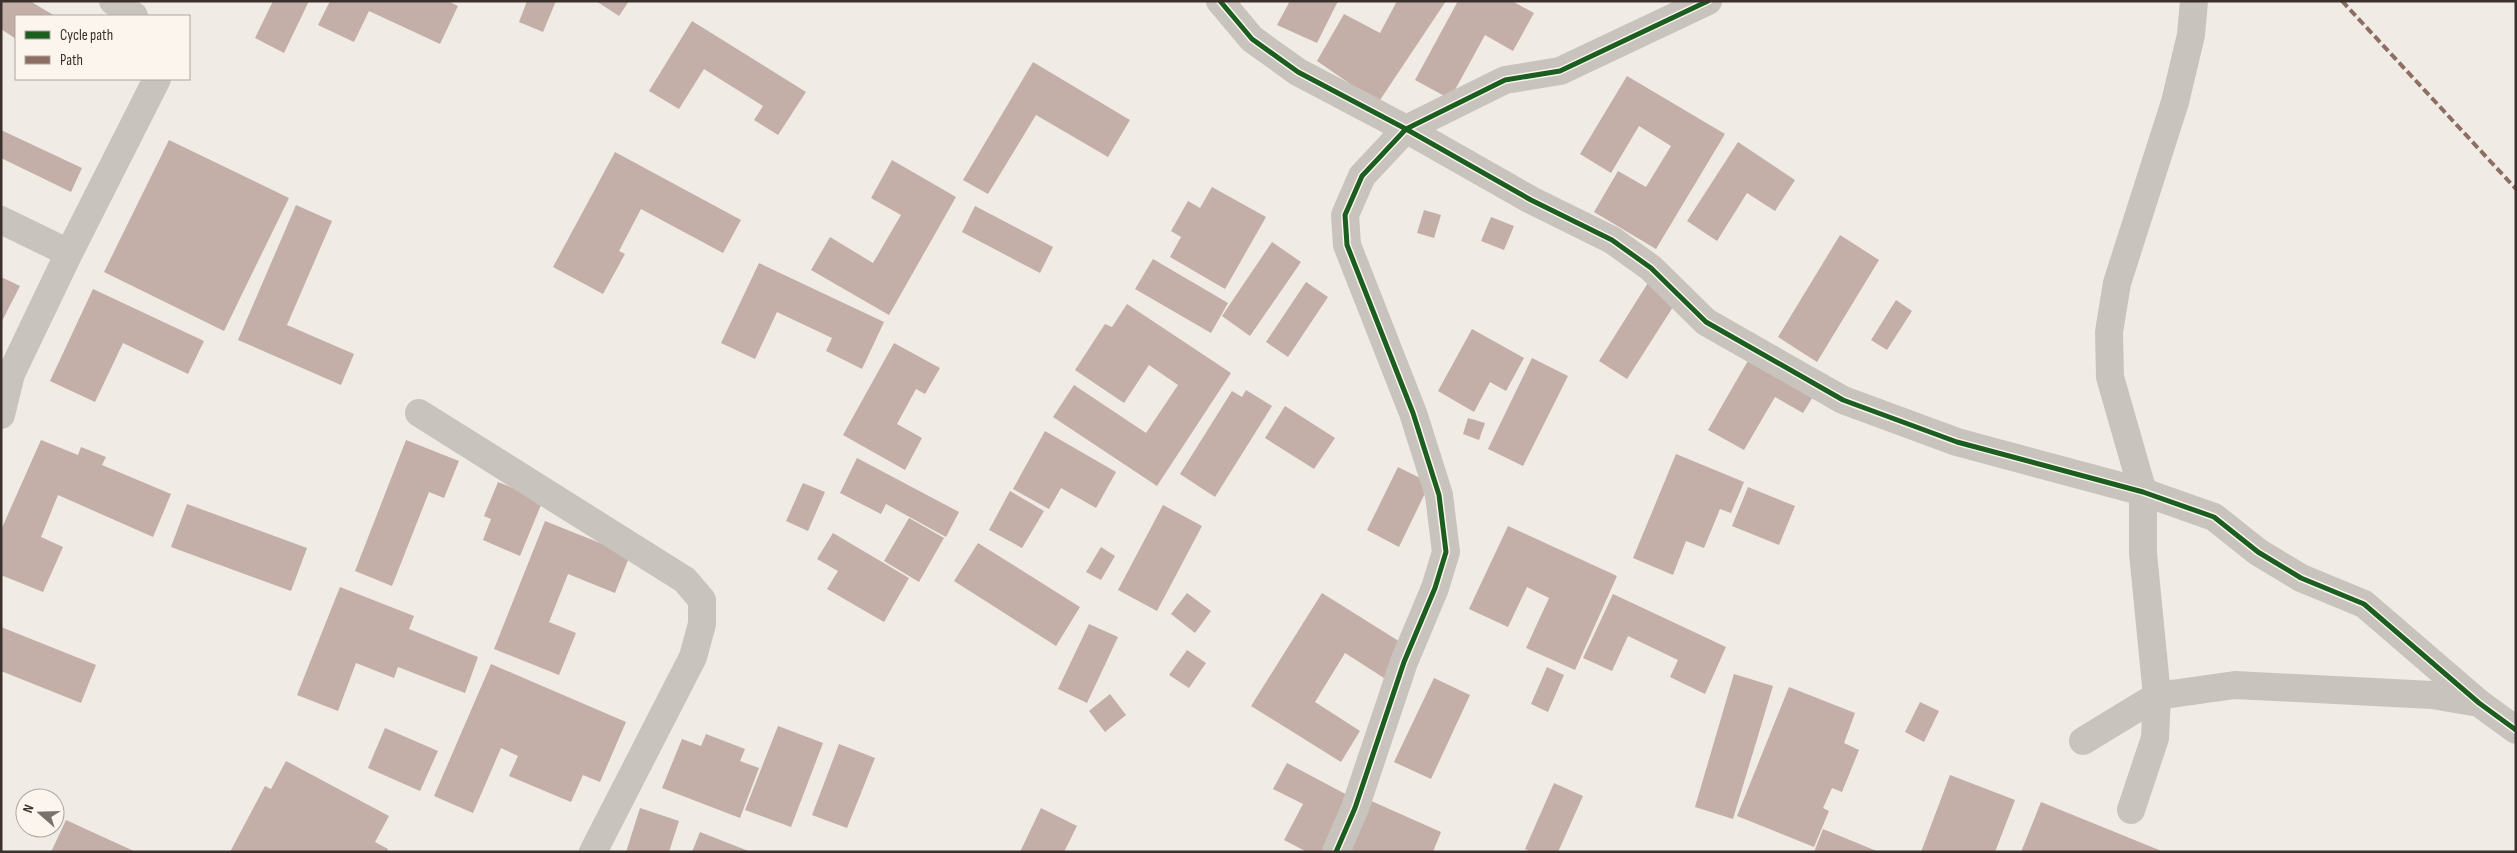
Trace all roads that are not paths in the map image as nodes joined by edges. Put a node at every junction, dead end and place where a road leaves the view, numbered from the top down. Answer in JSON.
{"nodes":[{"id":1,"x":113,"y":1,"type":"edge"},
{"id":2,"x":1220,"y":1,"type":"edge"},
{"id":3,"x":1708,"y":1,"type":"edge"},
{"id":4,"x":2194,"y":1,"type":"edge"},
{"id":5,"x":133,"y":15,"type":"edge"},
{"id":6,"x":156,"y":80,"type":"edge"},
{"id":7,"x":1406,"y":129,"type":"junction"},
{"id":8,"x":1,"y":220,"type":"edge"},
{"id":9,"x":69,"y":253,"type":"junction"},
{"id":10,"x":419,"y":413,"type":"dead end"},
{"id":11,"x":1,"y":415,"type":"edge"},
{"id":12,"x":2143,"y":492,"type":"junction"},
{"id":13,"x":2156,"y":696,"type":"junction"},
{"id":14,"x":2479,"y":703,"type":"junction"},
{"id":15,"x":2516,"y":730,"type":"edge"},
{"id":16,"x":2083,"y":741,"type":"dead end"},
{"id":17,"x":2130,"y":810,"type":"dead end"},
{"id":18,"x":593,"y":852,"type":"edge"},
{"id":19,"x":1336,"y":852,"type":"edge"}],
"edges":[{"from":1,"to":5,"type":"street"},
{"from":2,"to":7,"type":"street"},
{"from":3,"to":7,"type":"street"},
{"from":4,"to":12,"type":"street"},
{"from":6,"to":9,"type":"street"},
{"from":7,"to":12,"type":"street"},
{"from":7,"to":19,"type":"street"},
{"from":8,"to":9,"type":"street"},
{"from":9,"to":11,"type":"street"},
{"from":10,"to":18,"type":"street"},
{"from":12,"to":13,"type":"street"},
{"from":12,"to":14,"type":"street"},
{"from":13,"to":14,"type":"street"},
{"from":13,"to":16,"type":"street"},
{"from":13,"to":17,"type":"street"},
{"from":14,"to":15,"type":"street"}]}
